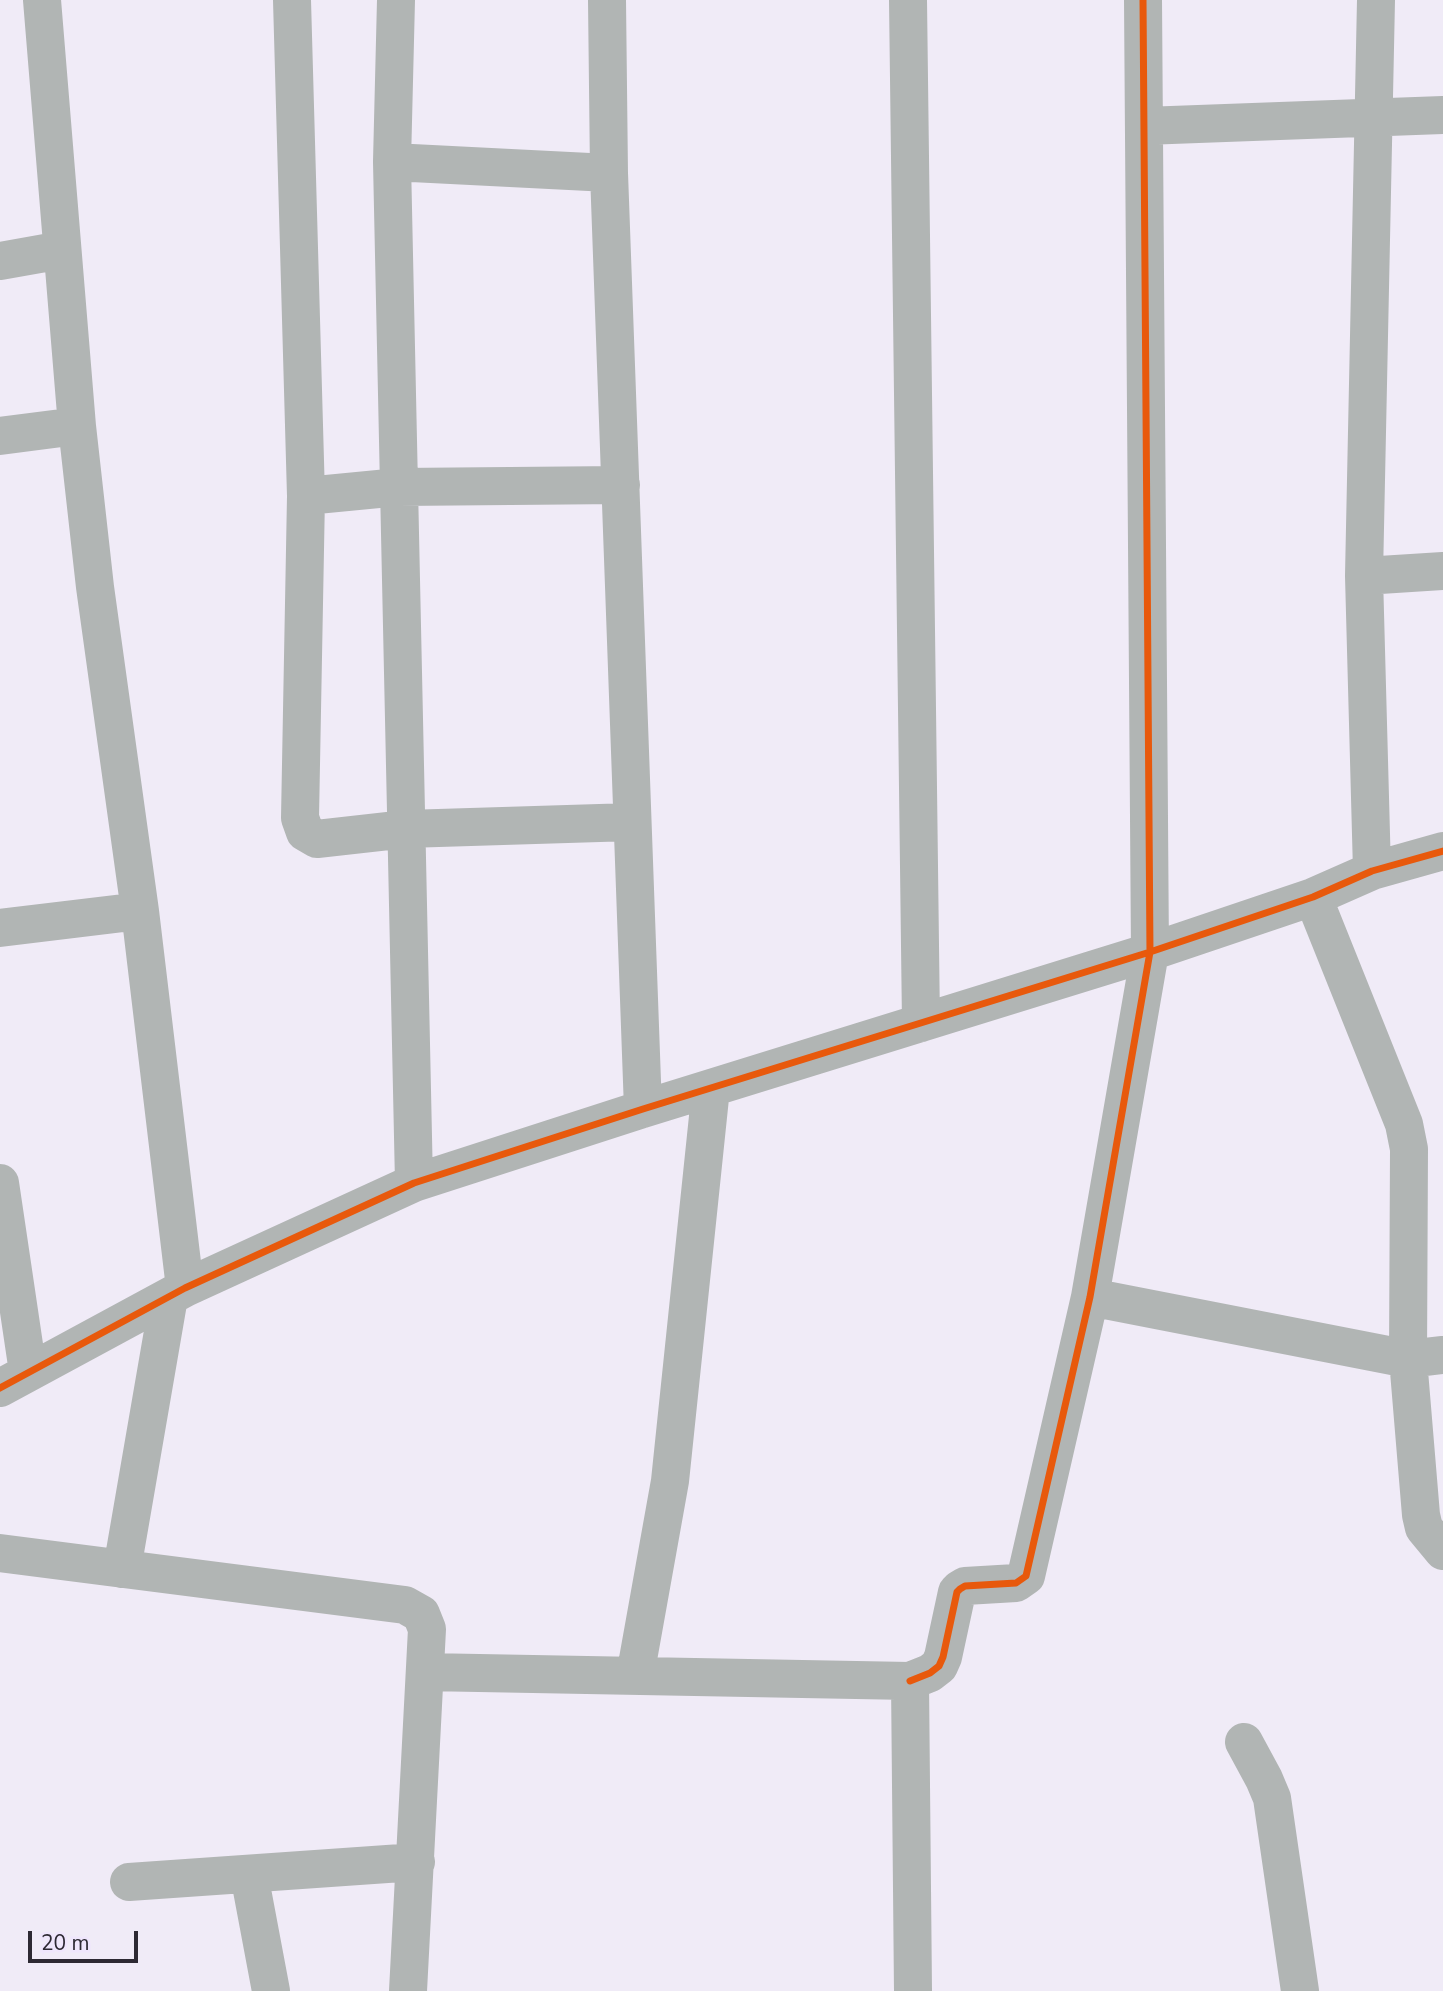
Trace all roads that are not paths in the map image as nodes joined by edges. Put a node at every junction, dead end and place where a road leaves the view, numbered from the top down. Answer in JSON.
{"nodes":[{"id":1,"x":42,"y":0,"type":"edge"},
{"id":2,"x":292,"y":0,"type":"edge"},
{"id":3,"x":396,"y":0,"type":"edge"},
{"id":4,"x":607,"y":0,"type":"edge"},
{"id":5,"x":908,"y":0,"type":"edge"},
{"id":6,"x":1143,"y":0,"type":"edge"},
{"id":7,"x":1376,"y":0,"type":"edge"},
{"id":8,"x":1443,"y":116,"type":"edge"},
{"id":9,"x":1373,"y":117,"type":"junction"},
{"id":10,"x":1144,"y":125,"type":"junction"},
{"id":11,"x":392,"y":162,"type":"junction"},
{"id":12,"x":610,"y":173,"type":"junction"},
{"id":13,"x":62,"y":250,"type":"junction"},
{"id":14,"x":0,"y":261,"type":"edge"},
{"id":15,"x":77,"y":426,"type":"junction"},
{"id":16,"x":0,"y":436,"type":"edge"},
{"id":17,"x":621,"y":485,"type":"junction"},
{"id":18,"x":399,"y":487,"type":"junction"},
{"id":19,"x":306,"y":496,"type":"junction"},
{"id":20,"x":1443,"y":571,"type":"edge"},
{"id":21,"x":1364,"y":576,"type":"junction"},
{"id":22,"x":632,"y":822,"type":"junction"},
{"id":23,"x":406,"y":829,"type":"junction"},
{"id":24,"x":1443,"y":851,"type":"edge"},
{"id":25,"x":1372,"y":871,"type":"junction"},
{"id":26,"x":1313,"y":897,"type":"junction"},
{"id":27,"x":140,"y":911,"type":"junction"},
{"id":28,"x":0,"y":928,"type":"edge"},
{"id":29,"x":1150,"y":952,"type":"junction"},
{"id":30,"x":921,"y":1023,"type":"junction"},
{"id":31,"x":711,"y":1088,"type":"junction"},
{"id":32,"x":643,"y":1109,"type":"junction"},
{"id":33,"x":0,"y":1183,"type":"edge"},
{"id":34,"x":414,"y":1184,"type":"junction"},
{"id":35,"x":177,"y":1293,"type":"junction"},
{"id":36,"x":1090,"y":1297,"type":"junction"},
{"id":37,"x":1425,"y":1357,"type":"edge"},
{"id":38,"x":14,"y":1380,"type":"edge"},
{"id":39,"x":1443,"y":1551,"type":"edge"},
{"id":40,"x":0,"y":1553,"type":"edge"},
{"id":41,"x":122,"y":1569,"type":"junction"},
{"id":42,"x":425,"y":1672,"type":"junction"},
{"id":43,"x":635,"y":1676,"type":"junction"},
{"id":44,"x":910,"y":1681,"type":"junction"},
{"id":45,"x":1244,"y":1742,"type":"dead end"},
{"id":46,"x":416,"y":1861,"type":"junction"},
{"id":47,"x":250,"y":1874,"type":"junction"},
{"id":48,"x":129,"y":1882,"type":"dead end"},
{"id":49,"x":271,"y":1991,"type":"edge"},
{"id":50,"x":408,"y":1991,"type":"edge"},
{"id":51,"x":913,"y":1991,"type":"edge"},
{"id":52,"x":1300,"y":1991,"type":"edge"}],
"edges":[{"from":1,"to":13,"type":"street"},
{"from":2,"to":19,"type":"street"},
{"from":3,"to":11,"type":"street"},
{"from":4,"to":12,"type":"street"},
{"from":5,"to":30,"type":"street"},
{"from":6,"to":10,"type":"street"},
{"from":7,"to":9,"type":"street"},
{"from":8,"to":9,"type":"street"},
{"from":9,"to":10,"type":"street"},
{"from":9,"to":21,"type":"street"},
{"from":10,"to":29,"type":"street"},
{"from":11,"to":12,"type":"street"},
{"from":11,"to":18,"type":"street"},
{"from":12,"to":17,"type":"street"},
{"from":13,"to":14,"type":"street"},
{"from":13,"to":15,"type":"street"},
{"from":15,"to":16,"type":"street"},
{"from":15,"to":27,"type":"street"},
{"from":17,"to":18,"type":"street"},
{"from":17,"to":22,"type":"street"},
{"from":18,"to":19,"type":"street"},
{"from":18,"to":23,"type":"street"},
{"from":19,"to":23,"type":"street"},
{"from":20,"to":21,"type":"street"},
{"from":21,"to":25,"type":"street"},
{"from":22,"to":23,"type":"street"},
{"from":22,"to":32,"type":"street"},
{"from":23,"to":34,"type":"street"},
{"from":24,"to":25,"type":"street"},
{"from":25,"to":26,"type":"street"},
{"from":26,"to":29,"type":"street"},
{"from":26,"to":37,"type":"street"},
{"from":27,"to":28,"type":"street"},
{"from":27,"to":35,"type":"street"},
{"from":29,"to":30,"type":"street"},
{"from":29,"to":36,"type":"street"},
{"from":30,"to":31,"type":"street"},
{"from":31,"to":32,"type":"street"},
{"from":31,"to":43,"type":"street"},
{"from":32,"to":34,"type":"street"},
{"from":33,"to":38,"type":"street"},
{"from":34,"to":35,"type":"street"},
{"from":35,"to":38,"type":"street"},
{"from":35,"to":41,"type":"street"},
{"from":36,"to":37,"type":"street"},
{"from":36,"to":44,"type":"street"},
{"from":37,"to":39,"type":"street"},
{"from":40,"to":41,"type":"street"},
{"from":41,"to":42,"type":"street"},
{"from":42,"to":43,"type":"street"},
{"from":42,"to":46,"type":"street"},
{"from":43,"to":44,"type":"street"},
{"from":44,"to":51,"type":"street"},
{"from":45,"to":52,"type":"street"},
{"from":46,"to":47,"type":"street"},
{"from":46,"to":50,"type":"street"},
{"from":47,"to":48,"type":"street"},
{"from":47,"to":49,"type":"street"}]}
